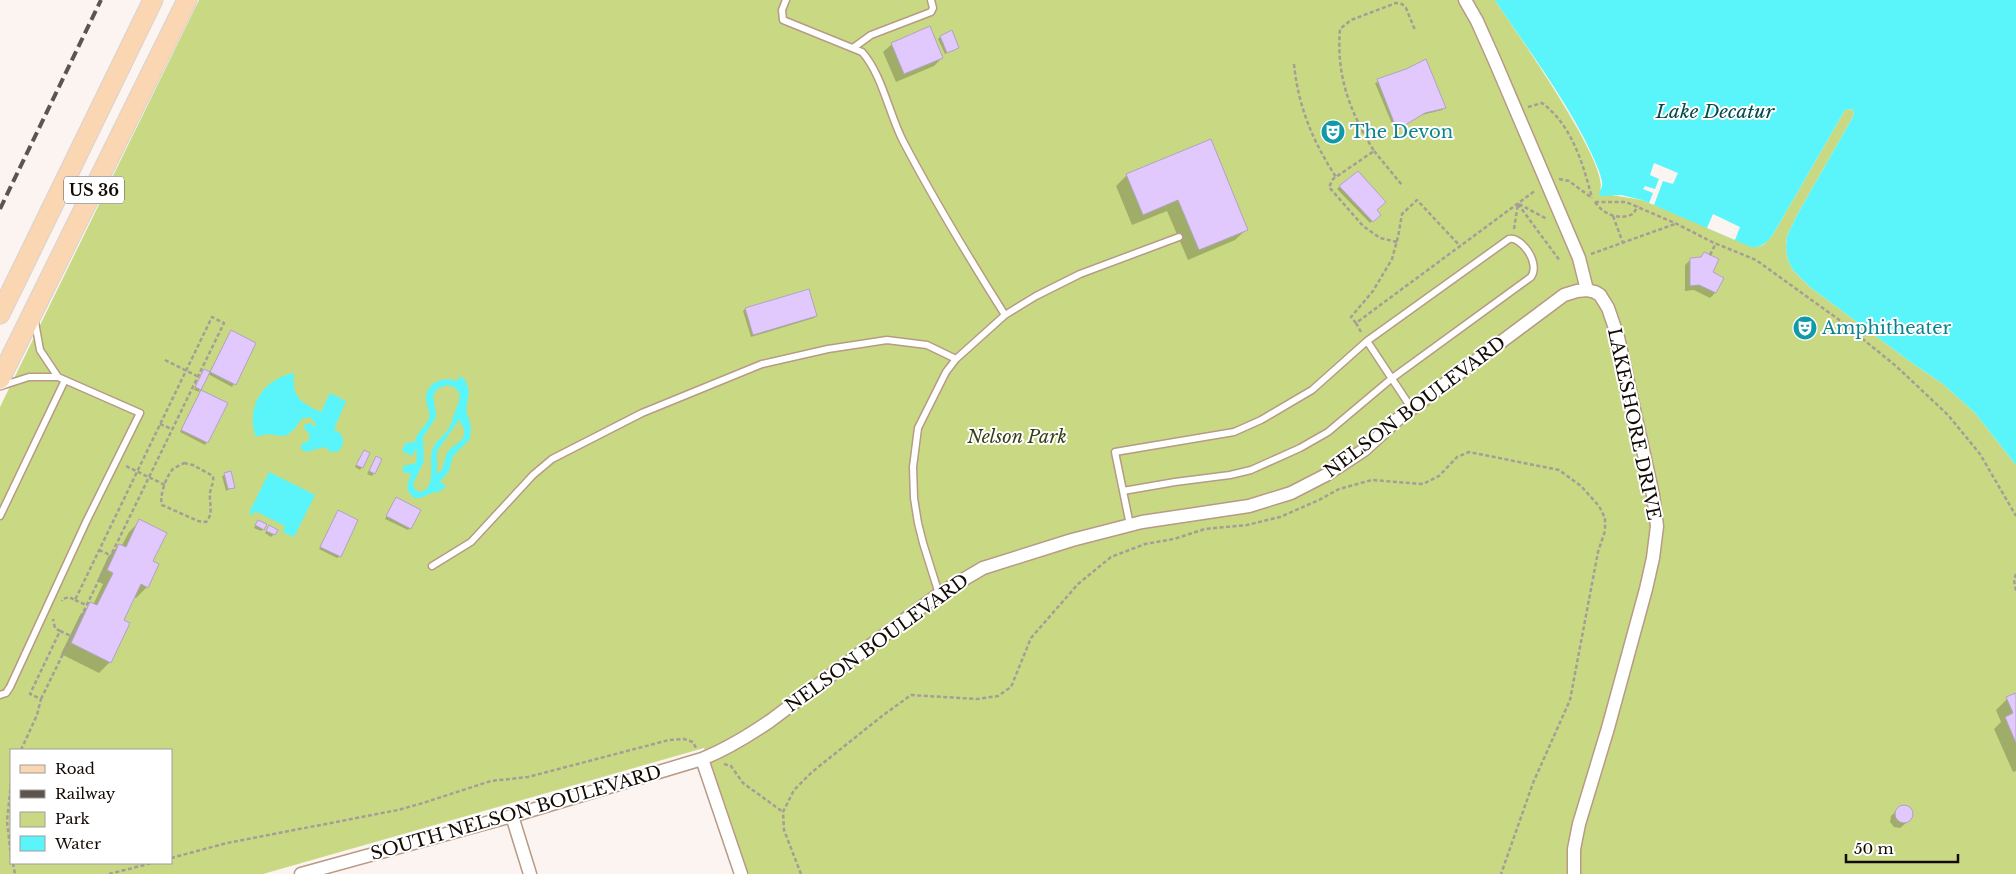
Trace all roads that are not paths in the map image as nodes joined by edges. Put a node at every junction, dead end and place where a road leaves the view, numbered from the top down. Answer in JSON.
{"nodes":[{"id":1,"x":153,"y":0,"type":"edge"},
{"id":2,"x":187,"y":0,"type":"edge"},
{"id":3,"x":786,"y":0,"type":"edge"},
{"id":4,"x":931,"y":0,"type":"edge"},
{"id":5,"x":1465,"y":0,"type":"edge"},
{"id":6,"x":853,"y":48,"type":"junction"},
{"id":7,"x":1179,"y":237,"type":"dead end"},
{"id":8,"x":1587,"y":290,"type":"junction"},
{"id":9,"x":33,"y":312,"type":"junction"},
{"id":10,"x":0,"y":314,"type":"edge"},
{"id":11,"x":1005,"y":315,"type":"junction"},
{"id":12,"x":1367,"y":341,"type":"junction"},
{"id":13,"x":956,"y":359,"type":"junction"},
{"id":14,"x":58,"y":377,"type":"junction"},
{"id":15,"x":1391,"y":378,"type":"junction"},
{"id":16,"x":0,"y":379,"type":"edge"},
{"id":17,"x":65,"y":380,"type":"junction"},
{"id":18,"x":0,"y":387,"type":"edge"},
{"id":19,"x":1412,"y":409,"type":"junction"},
{"id":20,"x":1123,"y":491,"type":"junction"},
{"id":21,"x":0,"y":516,"type":"edge"},
{"id":22,"x":1130,"y":525,"type":"junction"},
{"id":23,"x":432,"y":566,"type":"dead end"},
{"id":24,"x":939,"y":594,"type":"junction"},
{"id":25,"x":0,"y":695,"type":"edge"},
{"id":26,"x":702,"y":759,"type":"junction"},
{"id":27,"x":512,"y":816,"type":"junction"},
{"id":28,"x":315,"y":872,"type":"edge"},
{"id":29,"x":301,"y":874,"type":"edge"},
{"id":30,"x":530,"y":874,"type":"edge"},
{"id":31,"x":741,"y":874,"type":"edge"},
{"id":32,"x":1574,"y":874,"type":"edge"}],
"edges":[{"from":1,"to":10,"type":"main road","number":"US 36"},
{"from":2,"to":9,"type":"main road","number":"US 36"},
{"from":3,"to":6,"type":"lane"},
{"from":4,"to":6,"type":"lane"},
{"from":5,"to":8,"type":"street"},
{"from":6,"to":11,"type":"lane"},
{"from":7,"to":11,"type":"lane"},
{"from":8,"to":19,"type":"street","name":"NELSON BOULEVARD"},
{"from":8,"to":32,"type":"street","name":"LAKESHORE DRIVE"},
{"from":9,"to":14,"type":"lane"},
{"from":9,"to":16,"type":"main road","number":"US 36"},
{"from":11,"to":13,"type":"lane"},
{"from":12,"to":15,"type":"lane"},
{"from":12,"to":15,"type":"lane"},
{"from":12,"to":20,"type":"lane"},
{"from":13,"to":23,"type":"lane"},
{"from":13,"to":24,"type":"lane"},
{"from":14,"to":17,"type":"lane"},
{"from":14,"to":18,"type":"lane"},
{"from":15,"to":19,"type":"lane"},
{"from":15,"to":20,"type":"lane"},
{"from":17,"to":21,"type":"lane"},
{"from":17,"to":25,"type":"lane"},
{"from":19,"to":22,"type":"street","name":"NELSON BOULEVARD"},
{"from":20,"to":22,"type":"lane"},
{"from":22,"to":24,"type":"street","name":"NELSON BOULEVARD"},
{"from":24,"to":26,"type":"street","name":"NELSON BOULEVARD"},
{"from":26,"to":27,"type":"street","name":"SOUTH NELSON BOULEVARD"},
{"from":26,"to":31,"type":"street"},
{"from":27,"to":28,"type":"street","name":"SOUTH NELSON BOULEVARD"},
{"from":27,"to":30,"type":"street"},
{"from":28,"to":29,"type":"street","name":"SOUTH NELSON BOULEVARD"}]}
